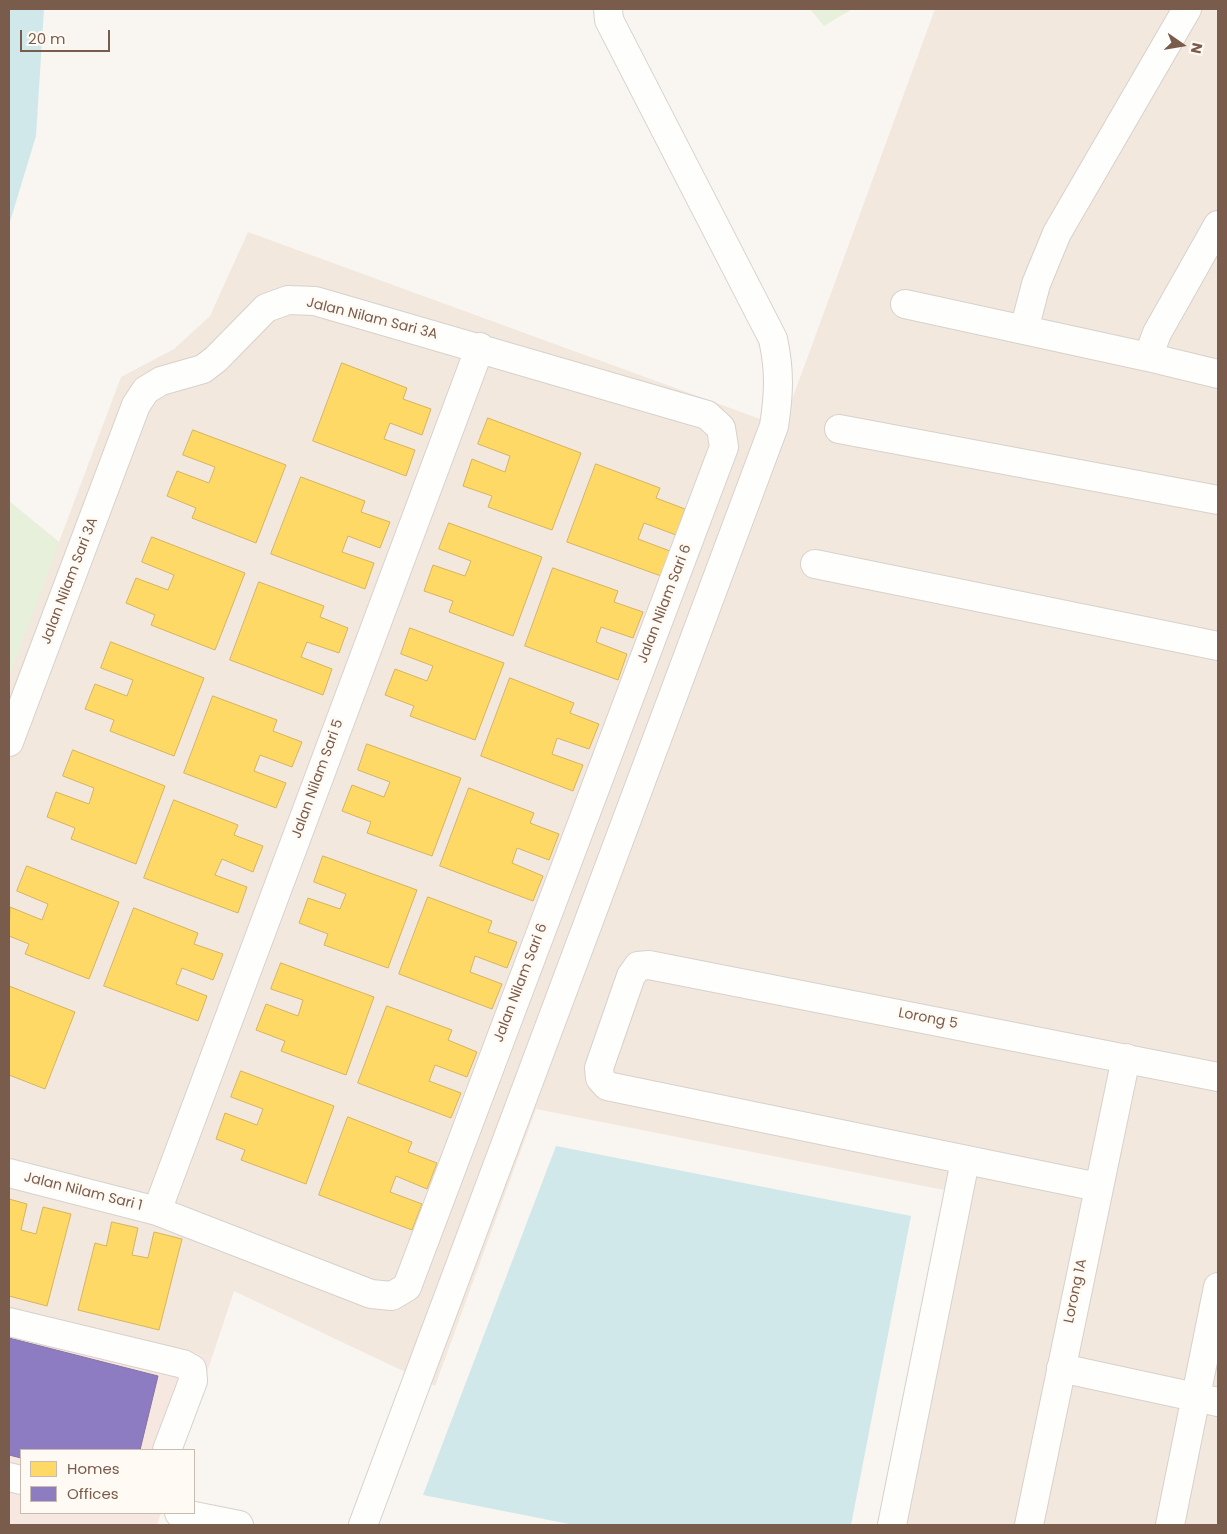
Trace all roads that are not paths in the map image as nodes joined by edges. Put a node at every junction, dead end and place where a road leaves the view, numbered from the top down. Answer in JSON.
{"nodes":[{"id":1,"x":608,"y":9,"type":"edge"},
{"id":2,"x":1187,"y":9,"type":"edge"},
{"id":3,"x":1218,"y":225,"type":"edge"},
{"id":4,"x":905,"y":304,"type":"dead end"},
{"id":5,"x":1024,"y":330,"type":"junction"},
{"id":6,"x":480,"y":347,"type":"junction"},
{"id":7,"x":1148,"y":357,"type":"junction"},
{"id":8,"x":1218,"y":374,"type":"edge"},
{"id":9,"x":721,"y":428,"type":"joint"},
{"id":10,"x":839,"y":429,"type":"dead end"},
{"id":11,"x":1218,"y":500,"type":"edge"},
{"id":12,"x":815,"y":564,"type":"dead end"},
{"id":13,"x":1217,"y":638,"type":"edge"},
{"id":14,"x":9,"y":742,"type":"edge"},
{"id":15,"x":1126,"y":1058,"type":"junction"},
{"id":16,"x":1218,"y":1076,"type":"edge"},
{"id":17,"x":965,"y":1161,"type":"junction"},
{"id":18,"x":9,"y":1173,"type":"edge"},
{"id":19,"x":1098,"y":1187,"type":"junction"},
{"id":20,"x":157,"y":1211,"type":"junction"},
{"id":21,"x":1218,"y":1287,"type":"edge"},
{"id":22,"x":9,"y":1322,"type":"edge"},
{"id":23,"x":1061,"y":1368,"type":"junction"},
{"id":24,"x":1207,"y":1400,"type":"edge"},
{"id":25,"x":167,"y":1449,"type":"edge"},
{"id":26,"x":184,"y":1514,"type":"edge"},
{"id":27,"x":239,"y":1525,"type":"edge"},
{"id":28,"x":363,"y":1525,"type":"edge"},
{"id":29,"x":892,"y":1525,"type":"edge"},
{"id":30,"x":1029,"y":1525,"type":"edge"},
{"id":31,"x":1170,"y":1525,"type":"edge"}],
"edges":[{"from":1,"to":28,"type":"street"},
{"from":2,"to":5,"type":"street"},
{"from":3,"to":7,"type":"street"},
{"from":4,"to":5,"type":"street"},
{"from":5,"to":7,"type":"street"},
{"from":6,"to":9,"type":"street","name":"Jalan Nilam Sari 3A"},
{"from":6,"to":14,"type":"street","name":"Jalan Nilam Sari 3A"},
{"from":6,"to":20,"type":"street","name":"Jalan Nilam Sari 5"},
{"from":7,"to":8,"type":"street"},
{"from":9,"to":20,"type":"street","name":"Jalan Nilam Sari 6"},
{"from":10,"to":11,"type":"street"},
{"from":12,"to":13,"type":"street"},
{"from":15,"to":16,"type":"street","name":"Lorong 5"},
{"from":15,"to":17,"type":"street","name":"Lorong 5"},
{"from":15,"to":19,"type":"street","name":"Lorong 1A"},
{"from":17,"to":19,"type":"street"},
{"from":17,"to":29,"type":"street"},
{"from":18,"to":20,"type":"street","name":"Jalan Nilam Sari 1"},
{"from":19,"to":23,"type":"street","name":"Lorong 1A"},
{"from":21,"to":24,"type":"street"},
{"from":22,"to":25,"type":"street"},
{"from":23,"to":24,"type":"street"},
{"from":23,"to":30,"type":"street","name":"Lorong 1A"},
{"from":24,"to":31,"type":"street"},
{"from":26,"to":27,"type":"street"}]}
